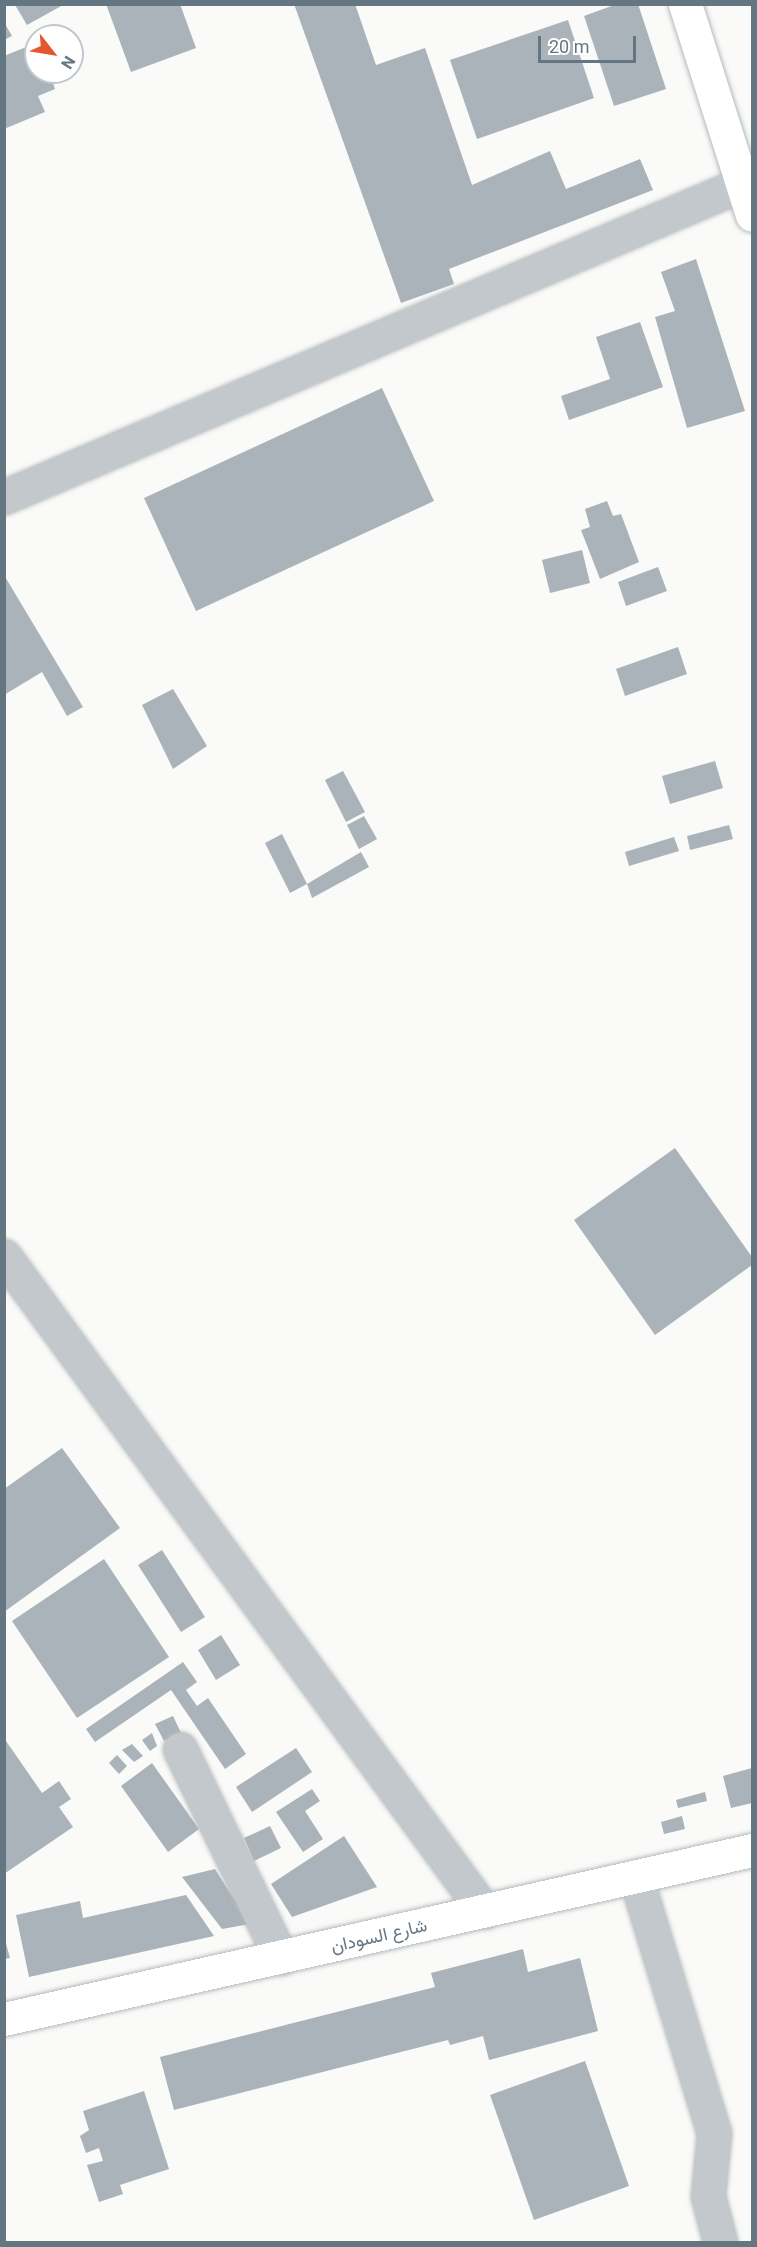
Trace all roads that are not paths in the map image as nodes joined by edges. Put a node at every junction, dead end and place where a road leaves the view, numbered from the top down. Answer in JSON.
{"nodes":[{"id":1,"x":685,"y":4,"type":"edge"},
{"id":2,"x":742,"y":184,"type":"junction"},
{"id":3,"x":753,"y":215,"type":"edge"},
{"id":4,"x":4,"y":498,"type":"edge"},
{"id":5,"x":4,"y":1256,"type":"edge"},
{"id":6,"x":180,"y":1749,"type":"dead end"},
{"id":7,"x":753,"y":1851,"type":"edge"},
{"id":8,"x":636,"y":1878,"type":"junction"},
{"id":9,"x":485,"y":1912,"type":"junction"},
{"id":10,"x":281,"y":1958,"type":"junction"},
{"id":11,"x":4,"y":2019,"type":"edge"},
{"id":12,"x":720,"y":2242,"type":"edge"}],
"edges":[{"from":1,"to":2,"type":"main road"},
{"from":2,"to":3,"type":"main road"},
{"from":2,"to":4,"type":"street"},
{"from":5,"to":9,"type":"street"},
{"from":6,"to":10,"type":"street"},
{"from":7,"to":8,"type":"main road","name":"شارع السودان"},
{"from":8,"to":9,"type":"main road","name":"شارع السودان"},
{"from":8,"to":12,"type":"street"},
{"from":9,"to":10,"type":"main road","name":"شارع السودان"},
{"from":10,"to":11,"type":"main road","name":"شارع السودان"}]}
